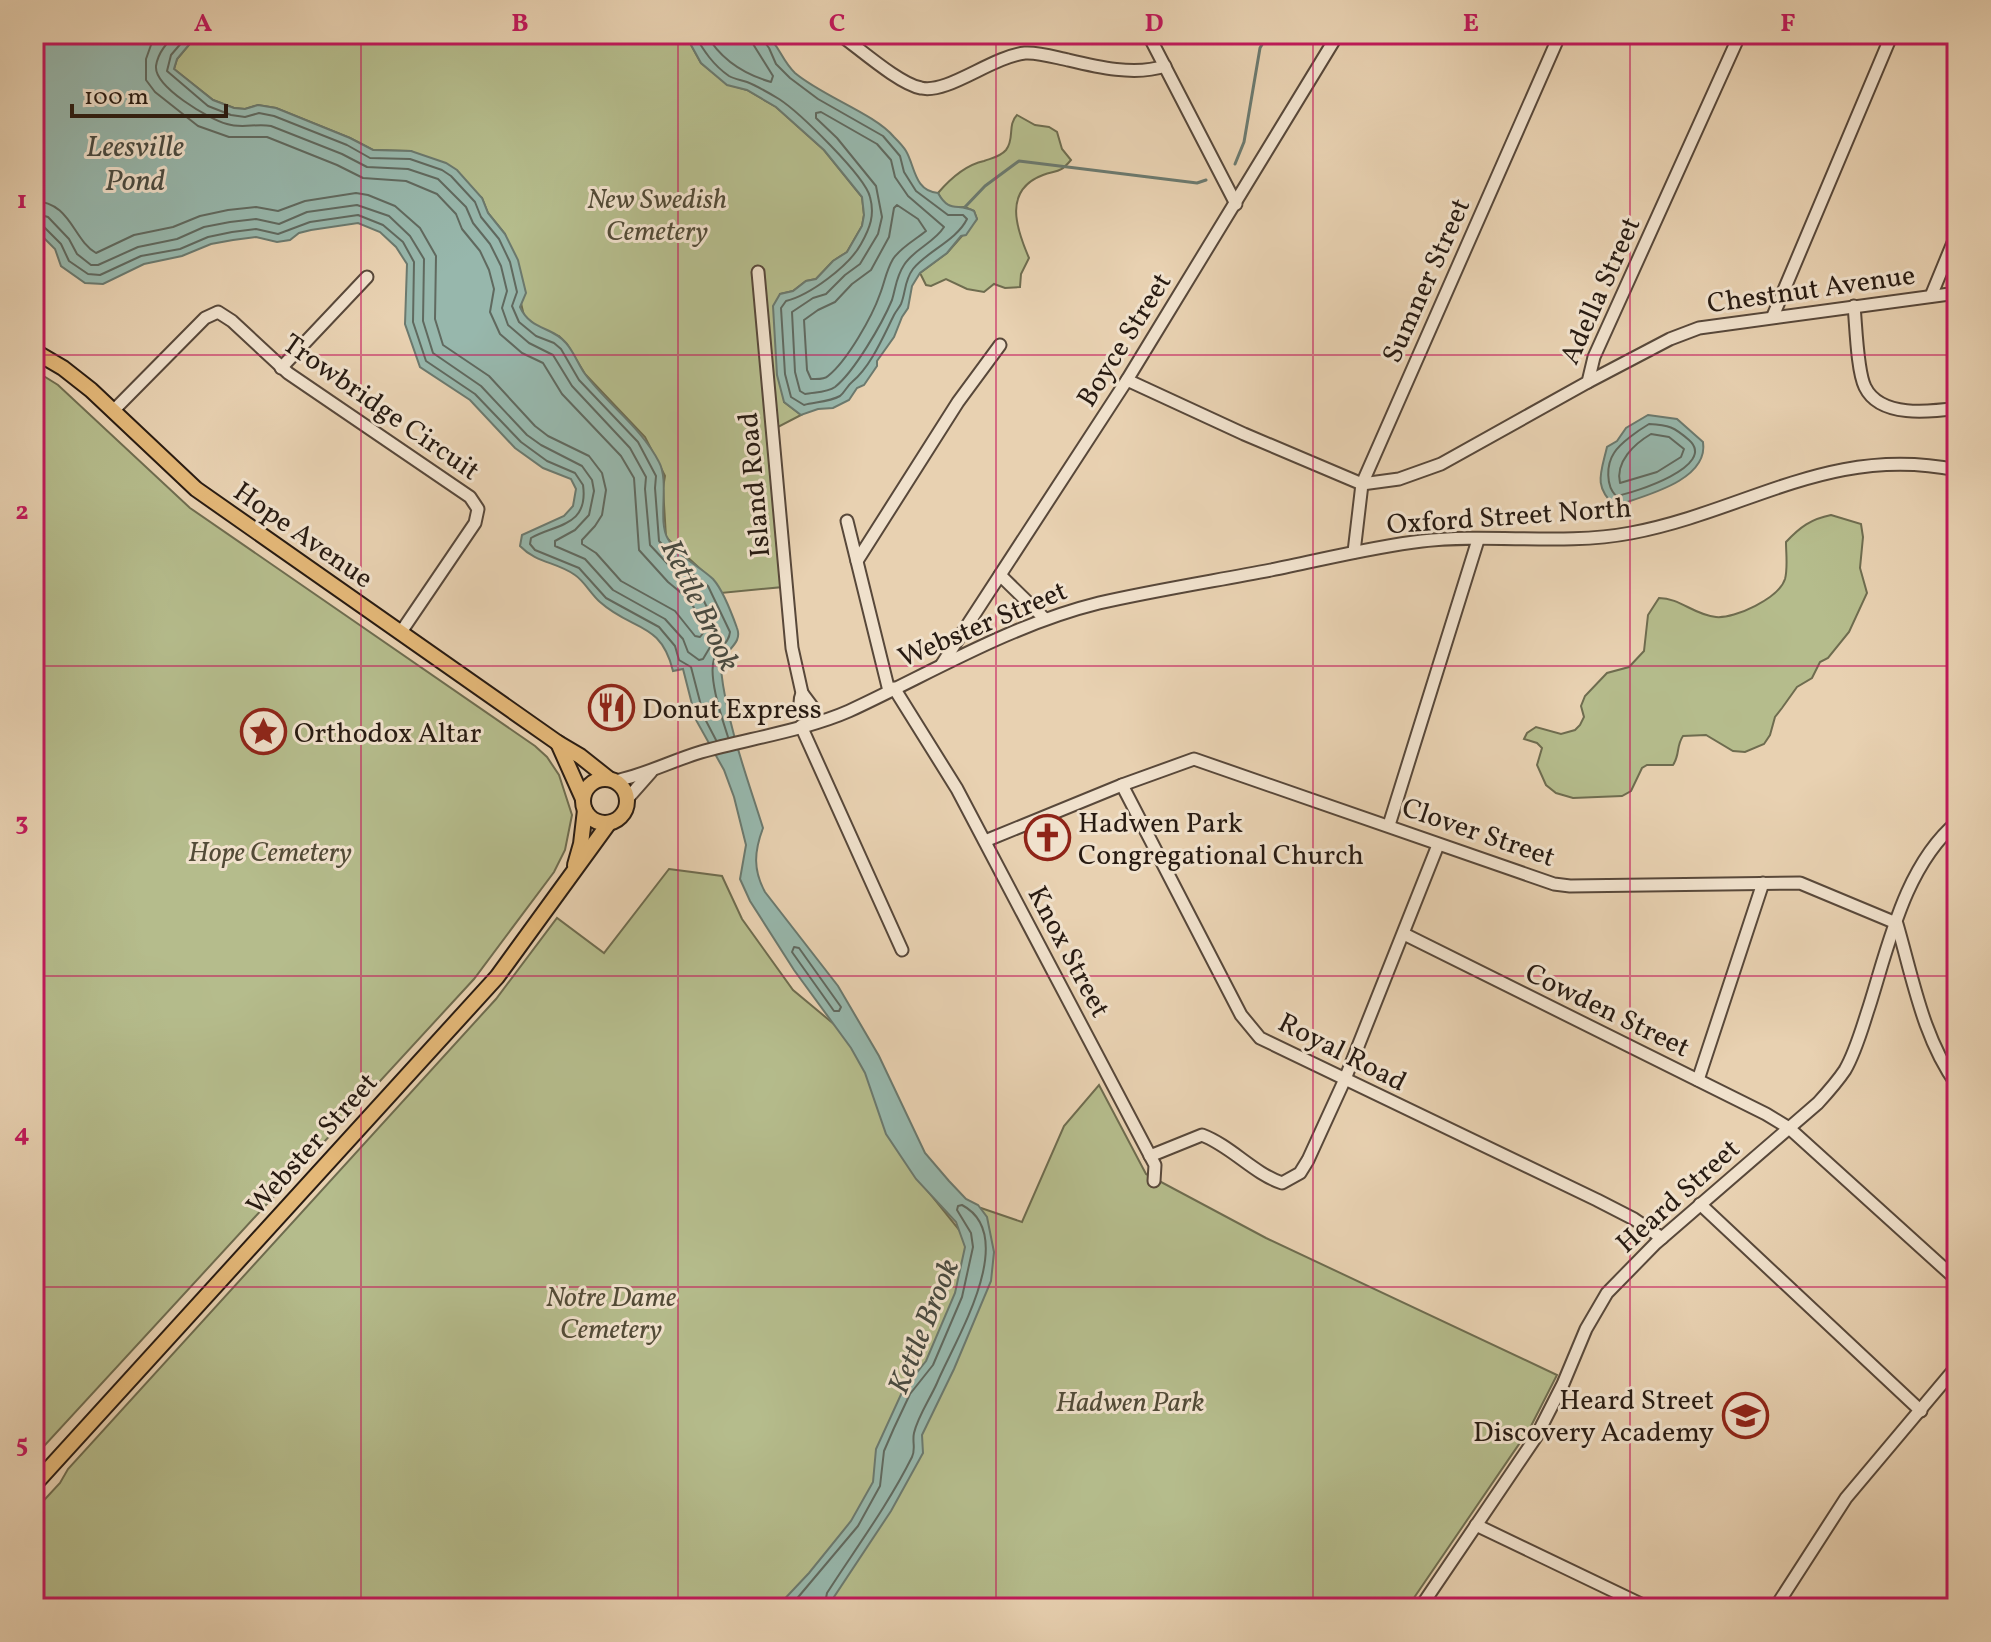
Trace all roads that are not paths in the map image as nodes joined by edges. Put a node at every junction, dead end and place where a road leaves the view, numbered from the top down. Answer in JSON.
{"nodes":[{"id":1,"x":839,"y":34,"type":"edge"},
{"id":2,"x":1148,"y":34,"type":"edge"},
{"id":3,"x":1338,"y":34,"type":"edge"},
{"id":4,"x":1560,"y":34,"type":"edge"},
{"id":5,"x":1740,"y":34,"type":"edge"},
{"id":6,"x":1892,"y":34,"type":"edge"},
{"id":7,"x":1165,"y":66,"type":"junction"},
{"id":8,"x":1236,"y":204,"type":"junction"},
{"id":9,"x":1957,"y":233,"type":"edge"},
{"id":10,"x":758,"y":272,"type":"dead end"},
{"id":11,"x":367,"y":277,"type":"dead end"},
{"id":12,"x":1957,"y":293,"type":"edge"},
{"id":13,"x":1931,"y":296,"type":"junction"},
{"id":14,"x":1854,"y":306,"type":"junction"},
{"id":15,"x":1773,"y":316,"type":"junction"},
{"id":16,"x":1000,"y":345,"type":"dead end"},
{"id":17,"x":34,"y":351,"type":"edge"},
{"id":18,"x":281,"y":368,"type":"junction"},
{"id":19,"x":1127,"y":380,"type":"junction"},
{"id":20,"x":1588,"y":382,"type":"junction"},
{"id":21,"x":1957,"y":408,"type":"edge"},
{"id":22,"x":113,"y":411,"type":"junction"},
{"id":23,"x":1957,"y":470,"type":"edge"},
{"id":24,"x":1362,"y":484,"type":"junction"},
{"id":25,"x":847,"y":521,"type":"dead end"},
{"id":26,"x":1478,"y":540,"type":"junction"},
{"id":27,"x":1348,"y":553,"type":"junction"},
{"id":28,"x":857,"y":561,"type":"junction"},
{"id":29,"x":1000,"y":575,"type":"junction"},
{"id":30,"x":1045,"y":619,"type":"junction"},
{"id":31,"x":401,"y":632,"type":"junction"},
{"id":32,"x":942,"y":665,"type":"junction"},
{"id":33,"x":891,"y":689,"type":"junction"},
{"id":34,"x":806,"y":724,"type":"junction"},
{"id":35,"x":558,"y":743,"type":"junction"},
{"id":36,"x":651,"y":772,"type":"junction"},
{"id":37,"x":612,"y":780,"type":"junction"},
{"id":38,"x":1122,"y":785,"type":"junction"},
{"id":39,"x":628,"y":798,"type":"junction"},
{"id":40,"x":584,"y":804,"type":"junction"},
{"id":41,"x":1957,"y":822,"type":"edge"},
{"id":42,"x":609,"y":823,"type":"junction"},
{"id":43,"x":1389,"y":825,"type":"junction"},
{"id":44,"x":985,"y":841,"type":"junction"},
{"id":45,"x":1438,"y":845,"type":"junction"},
{"id":46,"x":570,"y":877,"type":"junction"},
{"id":47,"x":1763,"y":883,"type":"junction"},
{"id":48,"x":1896,"y":923,"type":"junction"},
{"id":49,"x":1404,"y":934,"type":"junction"},
{"id":50,"x":902,"y":950,"type":"dead end"},
{"id":51,"x":1345,"y":1079,"type":"junction"},
{"id":52,"x":1698,"y":1080,"type":"junction"},
{"id":53,"x":1957,"y":1085,"type":"edge"},
{"id":54,"x":1789,"y":1128,"type":"junction"},
{"id":55,"x":1150,"y":1156,"type":"junction"},
{"id":56,"x":1154,"y":1181,"type":"dead end"},
{"id":57,"x":1700,"y":1204,"type":"junction"},
{"id":58,"x":1662,"y":1238,"type":"junction"},
{"id":59,"x":1957,"y":1280,"type":"edge"},
{"id":60,"x":1957,"y":1366,"type":"edge"},
{"id":61,"x":1921,"y":1411,"type":"junction"},
{"id":62,"x":34,"y":1485,"type":"edge"},
{"id":63,"x":1476,"y":1525,"type":"junction"},
{"id":64,"x":1420,"y":1608,"type":"edge"},
{"id":65,"x":1649,"y":1608,"type":"edge"},
{"id":66,"x":1775,"y":1608,"type":"edge"}],
"edges":[{"from":1,"to":7,"type":"street"},
{"from":2,"to":7,"type":"street"},
{"from":3,"to":8,"type":"street","name":"Boyce Street"},
{"from":4,"to":24,"type":"street","name":"Sumner Street"},
{"from":5,"to":20,"type":"street","name":"Adella Street"},
{"from":6,"to":15,"type":"street"},
{"from":7,"to":8,"type":"street"},
{"from":8,"to":19,"type":"street","name":"Boyce Street"},
{"from":9,"to":13,"type":"street"},
{"from":10,"to":34,"type":"street","name":"Island Road"},
{"from":11,"to":18,"type":"street"},
{"from":12,"to":13,"type":"street","name":"Chestnut Avenue"},
{"from":13,"to":14,"type":"street","name":"Chestnut Avenue"},
{"from":14,"to":15,"type":"street","name":"Chestnut Avenue"},
{"from":14,"to":21,"type":"street"},
{"from":15,"to":20,"type":"street","name":"Chestnut Avenue"},
{"from":16,"to":28,"type":"street"},
{"from":17,"to":22,"type":"main road","name":"Hope Avenue"},
{"from":18,"to":22,"type":"street","name":"Trowbridge Circuit"},
{"from":18,"to":31,"type":"street","name":"Trowbridge Circuit"},
{"from":19,"to":24,"type":"street"},
{"from":19,"to":29,"type":"street","name":"Boyce Street"},
{"from":20,"to":24,"type":"street","name":"Adella Street"},
{"from":22,"to":31,"type":"main road","name":"Hope Avenue"},
{"from":23,"to":26,"type":"street","name":"Oxford Street North"},
{"from":24,"to":27,"type":"street","name":"Sumner Street"},
{"from":25,"to":28,"type":"street","name":"Knox Street"},
{"from":26,"to":27,"type":"street","name":"Oxford Street North"},
{"from":26,"to":43,"type":"street"},
{"from":27,"to":30,"type":"street","name":"Webster Street"},
{"from":28,"to":33,"type":"street","name":"Knox Street"},
{"from":29,"to":30,"type":"street"},
{"from":29,"to":32,"type":"street","name":"Boyce Street"},
{"from":30,"to":32,"type":"street","name":"Webster Street"},
{"from":31,"to":35,"type":"main road","name":"Hope Avenue"},
{"from":32,"to":33,"type":"street","name":"Webster Street"},
{"from":33,"to":34,"type":"street","name":"Webster Street"},
{"from":33,"to":44,"type":"street","name":"Knox Street"},
{"from":34,"to":36,"type":"street","name":"Webster Street"},
{"from":34,"to":50,"type":"street","name":"Island Road"},
{"from":35,"to":37,"type":"main road","name":"Hope Avenue"},
{"from":35,"to":40,"type":"main road"},
{"from":36,"to":37,"type":"street","name":"Webster Street"},
{"from":36,"to":39,"type":"street","name":"Webster Street"},
{"from":37,"to":39,"type":"main road"},
{"from":37,"to":40,"type":"main road"},
{"from":38,"to":43,"type":"street","name":"Clover Street"},
{"from":38,"to":44,"type":"street","name":"Clover Street"},
{"from":38,"to":51,"type":"street","name":"Royal Road"},
{"from":39,"to":42,"type":"main road"},
{"from":40,"to":42,"type":"main road"},
{"from":40,"to":46,"type":"main road"},
{"from":41,"to":48,"type":"street","name":"Heard Street"},
{"from":42,"to":46,"type":"main road","name":"Webster Street"},
{"from":43,"to":45,"type":"street","name":"Clover Street"},
{"from":44,"to":55,"type":"street","name":"Knox Street"},
{"from":45,"to":47,"type":"street","name":"Clover Street"},
{"from":45,"to":49,"type":"street"},
{"from":46,"to":62,"type":"main road","name":"Webster Street"},
{"from":47,"to":48,"type":"street","name":"Clover Street"},
{"from":47,"to":52,"type":"street"},
{"from":48,"to":53,"type":"street"},
{"from":48,"to":54,"type":"street","name":"Heard Street"},
{"from":49,"to":51,"type":"street"},
{"from":49,"to":52,"type":"street","name":"Cowden Street"},
{"from":51,"to":55,"type":"street"},
{"from":51,"to":58,"type":"street","name":"Royal Road"},
{"from":52,"to":54,"type":"street","name":"Cowden Street"},
{"from":54,"to":57,"type":"street","name":"Heard Street"},
{"from":54,"to":59,"type":"street","name":"Cowden Street"},
{"from":55,"to":56,"type":"street","name":"Knox Street"},
{"from":57,"to":58,"type":"street","name":"Heard Street"},
{"from":57,"to":61,"type":"street"},
{"from":58,"to":63,"type":"street","name":"Heard Street"},
{"from":60,"to":61,"type":"street"},
{"from":61,"to":66,"type":"street"},
{"from":63,"to":64,"type":"street","name":"Heard Street"},
{"from":63,"to":65,"type":"street"}]}
